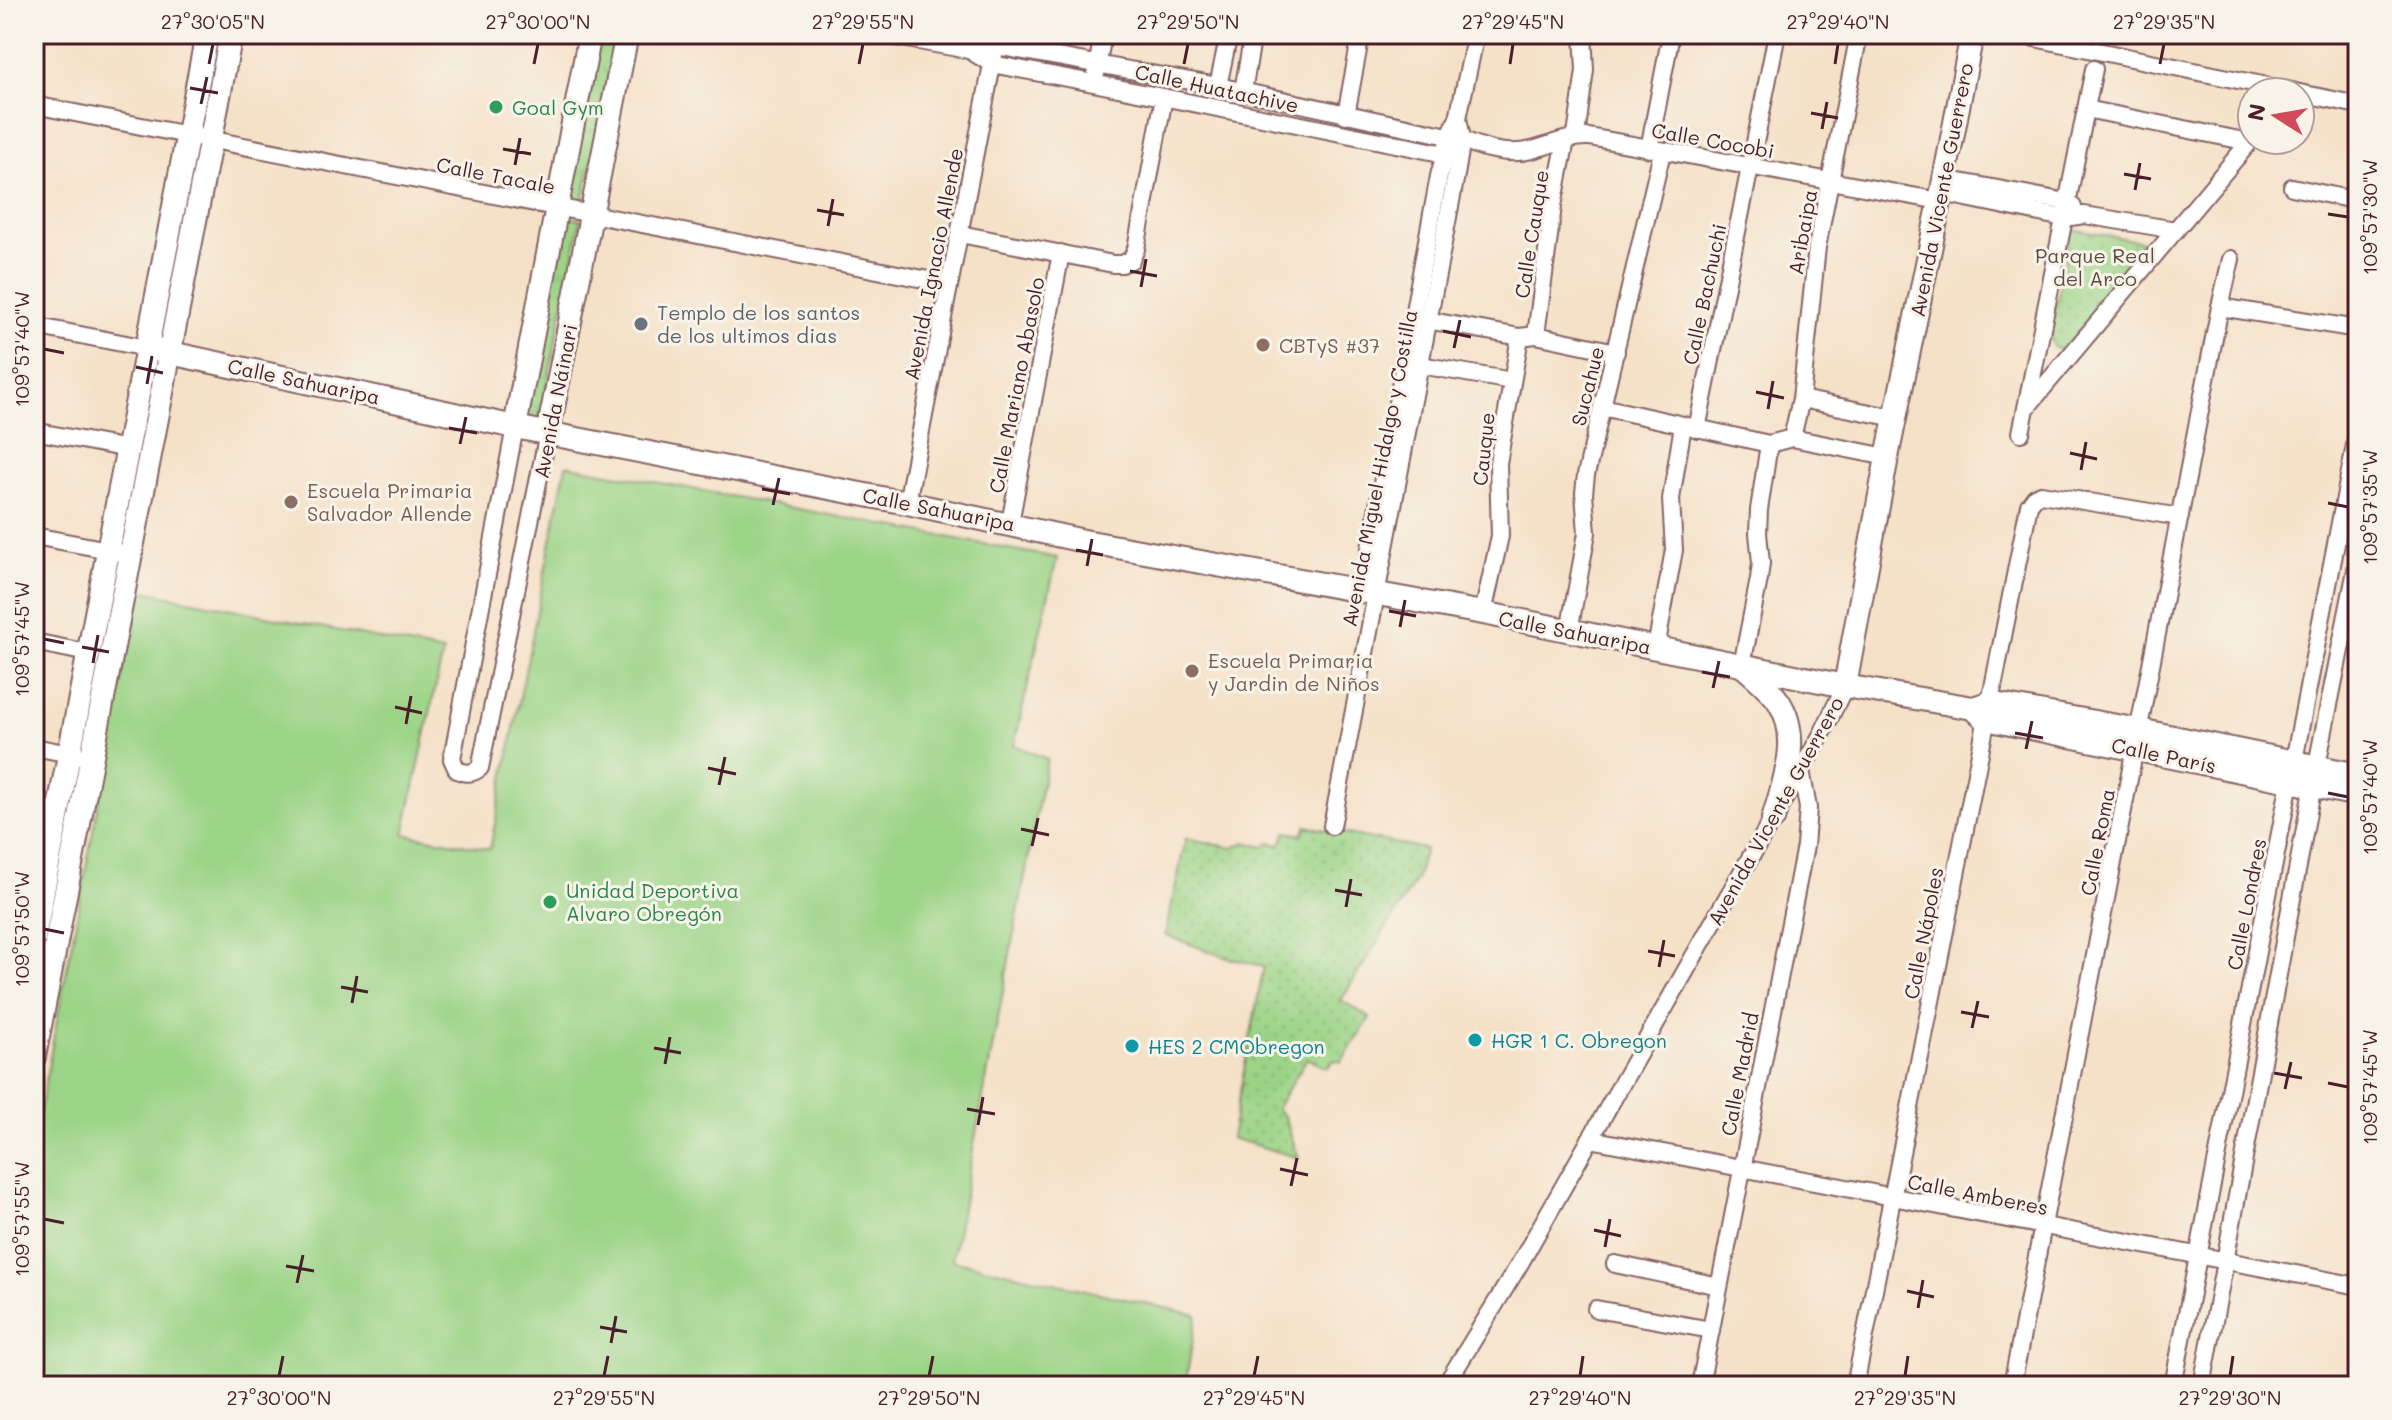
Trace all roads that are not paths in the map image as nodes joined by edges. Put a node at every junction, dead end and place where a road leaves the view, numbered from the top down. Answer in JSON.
{"nodes":[{"id":1,"x":207,"y":34,"type":"edge"},
{"id":2,"x":231,"y":34,"type":"edge"},
{"id":3,"x":590,"y":34,"type":"edge"},
{"id":4,"x":627,"y":34,"type":"edge"},
{"id":5,"x":879,"y":34,"type":"edge"},
{"id":6,"x":1103,"y":34,"type":"edge"},
{"id":7,"x":1229,"y":34,"type":"edge"},
{"id":8,"x":1253,"y":34,"type":"edge"},
{"id":9,"x":1361,"y":34,"type":"edge"},
{"id":10,"x":1476,"y":34,"type":"edge"},
{"id":11,"x":1583,"y":34,"type":"edge"},
{"id":12,"x":1671,"y":34,"type":"edge"},
{"id":13,"x":1777,"y":34,"type":"edge"},
{"id":14,"x":1859,"y":34,"type":"edge"},
{"id":15,"x":1972,"y":34,"type":"edge"},
{"id":16,"x":2015,"y":34,"type":"edge"},
{"id":17,"x":997,"y":40,"type":"edge"},
{"id":18,"x":969,"y":50,"type":"junction"},
{"id":19,"x":992,"y":64,"type":"junction"},
{"id":20,"x":1098,"y":64,"type":"junction"},
{"id":21,"x":2094,"y":69,"type":"dead end"},
{"id":22,"x":2236,"y":79,"type":"edge"},
{"id":23,"x":1095,"y":83,"type":"junction"},
{"id":24,"x":1218,"y":86,"type":"junction"},
{"id":25,"x":1243,"y":91,"type":"junction"},
{"id":26,"x":2316,"y":96,"type":"edge"},
{"id":27,"x":1164,"y":97,"type":"junction"},
{"id":28,"x":34,"y":105,"type":"edge"},
{"id":29,"x":2358,"y":105,"type":"edge"},
{"id":30,"x":2086,"y":109,"type":"junction"},
{"id":31,"x":1346,"y":115,"type":"junction"},
{"id":32,"x":199,"y":137,"type":"junction"},
{"id":33,"x":2236,"y":137,"type":"edge"},
{"id":34,"x":1455,"y":138,"type":"junction"},
{"id":35,"x":1571,"y":138,"type":"junction"},
{"id":36,"x":1479,"y":148,"type":"junction"},
{"id":37,"x":1655,"y":150,"type":"junction"},
{"id":38,"x":1452,"y":155,"type":"junction"},
{"id":39,"x":2237,"y":156,"type":"edge"},
{"id":40,"x":1750,"y":166,"type":"junction"},
{"id":41,"x":1831,"y":182,"type":"junction"},
{"id":42,"x":2292,"y":187,"type":"dead end"},
{"id":43,"x":1942,"y":191,"type":"junction"},
{"id":44,"x":2358,"y":201,"type":"edge"},
{"id":45,"x":557,"y":207,"type":"junction"},
{"id":46,"x":2066,"y":210,"type":"junction"},
{"id":47,"x":593,"y":214,"type":"junction"},
{"id":48,"x":2176,"y":230,"type":"junction"},
{"id":49,"x":960,"y":234,"type":"junction"},
{"id":50,"x":1061,"y":253,"type":"junction"},
{"id":51,"x":2231,"y":259,"type":"dead end"},
{"id":52,"x":949,"y":284,"type":"junction"},
{"id":53,"x":2220,"y":307,"type":"junction"},
{"id":54,"x":1420,"y":318,"type":"junction"},
{"id":55,"x":34,"y":326,"type":"edge"},
{"id":56,"x":2358,"y":329,"type":"edge"},
{"id":57,"x":1528,"y":336,"type":"junction"},
{"id":58,"x":147,"y":348,"type":"junction"},
{"id":59,"x":1616,"y":352,"type":"junction"},
{"id":60,"x":170,"y":353,"type":"junction"},
{"id":61,"x":1411,"y":363,"type":"junction"},
{"id":62,"x":1512,"y":381,"type":"junction"},
{"id":63,"x":1801,"y":399,"type":"junction"},
{"id":64,"x":1602,"y":407,"type":"junction"},
{"id":65,"x":2026,"y":408,"type":"junction"},
{"id":66,"x":1895,"y":418,"type":"junction"},
{"id":67,"x":515,"y":427,"type":"junction"},
{"id":68,"x":1690,"y":427,"type":"junction"},
{"id":69,"x":2358,"y":430,"type":"edge"},
{"id":70,"x":34,"y":431,"type":"edge"},
{"id":71,"x":548,"y":433,"type":"junction"},
{"id":72,"x":2021,"y":433,"type":"dead end"},
{"id":73,"x":1792,"y":438,"type":"junction"},
{"id":74,"x":1769,"y":444,"type":"junction"},
{"id":75,"x":128,"y":449,"type":"junction"},
{"id":76,"x":1887,"y":457,"type":"junction"},
{"id":77,"x":907,"y":503,"type":"junction"},
{"id":78,"x":2180,"y":517,"type":"junction"},
{"id":79,"x":1010,"y":523,"type":"junction"},
{"id":80,"x":34,"y":536,"type":"edge"},
{"id":81,"x":2335,"y":547,"type":"junction"},
{"id":82,"x":2358,"y":551,"type":"edge"},
{"id":83,"x":120,"y":552,"type":"junction"},
{"id":84,"x":2358,"y":560,"type":"edge"},
{"id":85,"x":1369,"y":593,"type":"junction"},
{"id":86,"x":1483,"y":613,"type":"junction"},
{"id":87,"x":1569,"y":631,"type":"junction"},
{"id":88,"x":34,"y":642,"type":"edge"},
{"id":89,"x":1656,"y":648,"type":"junction"},
{"id":90,"x":88,"y":653,"type":"junction"},
{"id":91,"x":1742,"y":665,"type":"junction"},
{"id":92,"x":1845,"y":686,"type":"junction"},
{"id":93,"x":1983,"y":710,"type":"junction"},
{"id":94,"x":2137,"y":740,"type":"junction"},
{"id":95,"x":34,"y":747,"type":"edge"},
{"id":96,"x":69,"y":754,"type":"junction"},
{"id":97,"x":92,"y":758,"type":"junction"},
{"id":98,"x":1801,"y":770,"type":"junction"},
{"id":99,"x":2304,"y":774,"type":"junction"},
{"id":100,"x":2358,"y":775,"type":"edge"},
{"id":101,"x":2358,"y":795,"type":"edge"},
{"id":102,"x":1773,"y":819,"type":"junction"},
{"id":103,"x":1332,"y":826,"type":"dead end"},
{"id":104,"x":42,"y":859,"type":"edge"},
{"id":105,"x":34,"y":938,"type":"edge"},
{"id":106,"x":43,"y":961,"type":"edge"},
{"id":107,"x":34,"y":1057,"type":"edge"},
{"id":108,"x":1590,"y":1139,"type":"junction"},
{"id":109,"x":1741,"y":1169,"type":"junction"},
{"id":110,"x":1891,"y":1197,"type":"junction"},
{"id":111,"x":2043,"y":1227,"type":"junction"},
{"id":112,"x":2198,"y":1255,"type":"junction"},
{"id":113,"x":2226,"y":1260,"type":"junction"},
{"id":114,"x":1615,"y":1264,"type":"dead end"},
{"id":115,"x":1719,"y":1286,"type":"junction"},
{"id":116,"x":2358,"y":1286,"type":"edge"},
{"id":117,"x":1596,"y":1309,"type":"dead end"},
{"id":118,"x":1711,"y":1330,"type":"junction"},
{"id":119,"x":1445,"y":1386,"type":"edge"},
{"id":120,"x":1700,"y":1386,"type":"edge"},
{"id":121,"x":1855,"y":1386,"type":"edge"},
{"id":122,"x":2012,"y":1386,"type":"edge"},
{"id":123,"x":2173,"y":1386,"type":"edge"},
{"id":124,"x":2202,"y":1386,"type":"edge"}],
"edges":[{"from":1,"to":32,"type":"main road"},
{"from":2,"to":32,"type":"main road"},
{"from":3,"to":45,"type":"main road","name":"Avenida Náinari"},
{"from":4,"to":47,"type":"main road","name":"Avenida Náinari"},
{"from":5,"to":18,"type":"street","name":"Calle Huatachive"},
{"from":6,"to":20,"type":"street"},
{"from":7,"to":24,"type":"street"},
{"from":8,"to":25,"type":"street"},
{"from":9,"to":31,"type":"street"},
{"from":10,"to":34,"type":"street","name":"Avenida Miguel Hidalgo y Costilla"},
{"from":11,"to":35,"type":"street","name":"Calle Cauque"},
{"from":12,"to":37,"type":"street","name":"Sucahue"},
{"from":13,"to":40,"type":"street","name":"Calle Bachuchi"},
{"from":14,"to":41,"type":"street","name":"Aribaipa"},
{"from":15,"to":43,"type":"main road","name":"Avenida Vicente Guerrero"},
{"from":16,"to":22,"type":"street"},
{"from":17,"to":18,"type":"street","name":"Calle Huatachive"},
{"from":17,"to":19,"type":"street","name":"Avenida Ignacio Allende"},
{"from":17,"to":20,"type":"street","name":"Calle Huatachive"},
{"from":18,"to":19,"type":"street","name":"Calle Huatachive"},
{"from":19,"to":23,"type":"street","name":"Calle Huatachive"},
{"from":19,"to":49,"type":"street","name":"Avenida Ignacio Allende"},
{"from":20,"to":23,"type":"street"},
{"from":20,"to":24,"type":"street","name":"Calle Huatachive"},
{"from":21,"to":30,"type":"street"},
{"from":23,"to":27,"type":"street","name":"Calle Huatachive"},
{"from":24,"to":25,"type":"street","name":"Calle Huatachive"},
{"from":25,"to":31,"type":"street","name":"Calle Huatachive"},
{"from":26,"to":29,"type":"street"},
{"from":27,"to":38,"type":"street","name":"Calle Huatachive"},
{"from":27,"to":50,"type":"street"},
{"from":28,"to":32,"type":"street","name":"Calle Tacale"},
{"from":30,"to":33,"type":"street"},
{"from":30,"to":46,"type":"street"},
{"from":31,"to":34,"type":"street","name":"Calle Huatachive"},
{"from":32,"to":45,"type":"street","name":"Calle Tacale"},
{"from":32,"to":58,"type":"main road"},
{"from":32,"to":60,"type":"main road"},
{"from":34,"to":36,"type":"street","name":"Calle Cocobi"},
{"from":34,"to":38,"type":"street","name":"Avenida Miguel Hidalgo y Costilla"},
{"from":35,"to":36,"type":"street","name":"Calle Cocobi"},
{"from":35,"to":37,"type":"street","name":"Calle Cocobi"},
{"from":35,"to":57,"type":"street","name":"Calle Cauque"},
{"from":36,"to":38,"type":"street","name":"Calle Cocobi"},
{"from":37,"to":40,"type":"street","name":"Calle Cocobi"},
{"from":37,"to":59,"type":"street","name":"Sucahue"},
{"from":38,"to":54,"type":"street","name":"Avenida Miguel Hidalgo y Costilla"},
{"from":39,"to":48,"type":"street"},
{"from":40,"to":41,"type":"street","name":"Calle Cocobi"},
{"from":40,"to":68,"type":"street","name":"Calle Bachuchi"},
{"from":41,"to":43,"type":"street","name":"Calle Cocobi"},
{"from":41,"to":63,"type":"street","name":"Aribaipa"},
{"from":42,"to":44,"type":"street"},
{"from":43,"to":46,"type":"street","name":"Calle Cocobi"},
{"from":43,"to":66,"type":"main road","name":"Avenida Vicente Guerrero"},
{"from":45,"to":47,"type":"street","name":"Calle Tacale"},
{"from":45,"to":67,"type":"main road","name":"Avenida Náinari"},
{"from":46,"to":48,"type":"street","name":"Calle Cocobi"},
{"from":46,"to":65,"type":"street"},
{"from":47,"to":52,"type":"street","name":"Calle Tacale"},
{"from":47,"to":71,"type":"main road","name":"Avenida Náinari"},
{"from":48,"to":65,"type":"street"},
{"from":49,"to":50,"type":"street"},
{"from":49,"to":52,"type":"street","name":"Avenida Ignacio Allende"},
{"from":50,"to":79,"type":"street","name":"Calle Mariano Abasolo"},
{"from":51,"to":53,"type":"street","name":"Calle Roma"},
{"from":52,"to":77,"type":"street","name":"Avenida Ignacio Allende"},
{"from":53,"to":56,"type":"street"},
{"from":53,"to":78,"type":"street","name":"Calle Roma"},
{"from":54,"to":57,"type":"street"},
{"from":54,"to":61,"type":"street","name":"Avenida Miguel Hidalgo y Costilla"},
{"from":55,"to":58,"type":"street","name":"Calle Sahuaripa"},
{"from":57,"to":59,"type":"street"},
{"from":57,"to":62,"type":"street","name":"Cauque"},
{"from":58,"to":60,"type":"main road","name":"Calle Sahuaripa"},
{"from":58,"to":75,"type":"main road"},
{"from":59,"to":64,"type":"street","name":"Sucahue"},
{"from":60,"to":67,"type":"main road","name":"Calle Sahuaripa"},
{"from":60,"to":83,"type":"main road"},
{"from":61,"to":62,"type":"street"},
{"from":61,"to":85,"type":"street","name":"Avenida Miguel Hidalgo y Costilla"},
{"from":62,"to":86,"type":"street","name":"Cauque"},
{"from":63,"to":66,"type":"street"},
{"from":63,"to":73,"type":"street","name":"Aribaipa"},
{"from":64,"to":68,"type":"street"},
{"from":64,"to":87,"type":"street","name":"Sucahue"},
{"from":65,"to":72,"type":"street"},
{"from":66,"to":76,"type":"main road","name":"Avenida Vicente Guerrero"},
{"from":67,"to":71,"type":"main road","name":"Calle Sahuaripa"},
{"from":67,"to":71,"type":"street","name":"Avenida Náinari"},
{"from":68,"to":74,"type":"street"},
{"from":68,"to":89,"type":"street","name":"Calle Bachuchi"},
{"from":69,"to":81,"type":"street","name":"Calle Londres"},
{"from":70,"to":75,"type":"street"},
{"from":71,"to":77,"type":"main road","name":"Calle Sahuaripa"},
{"from":73,"to":74,"type":"street"},
{"from":73,"to":76,"type":"street"},
{"from":74,"to":91,"type":"street"},
{"from":75,"to":83,"type":"main road"},
{"from":76,"to":92,"type":"main road","name":"Avenida Vicente Guerrero"},
{"from":77,"to":79,"type":"main road","name":"Calle Sahuaripa"},
{"from":78,"to":93,"type":"street","name":"Calle Nápoles"},
{"from":78,"to":94,"type":"street","name":"Calle Roma"},
{"from":79,"to":85,"type":"main road","name":"Calle Sahuaripa"},
{"from":80,"to":83,"type":"street"},
{"from":81,"to":82,"type":"street"},
{"from":81,"to":99,"type":"street","name":"Calle Londres"},
{"from":83,"to":90,"type":"main road"},
{"from":83,"to":97,"type":"main road"},
{"from":84,"to":99,"type":"street","name":"Calle Londres"},
{"from":85,"to":86,"type":"main road","name":"Calle Sahuaripa"},
{"from":85,"to":103,"type":"street","name":"Avenida Miguel Hidalgo y Costilla"},
{"from":86,"to":87,"type":"main road","name":"Calle Sahuaripa"},
{"from":87,"to":89,"type":"main road","name":"Calle Sahuaripa"},
{"from":88,"to":90,"type":"street"},
{"from":89,"to":91,"type":"main road","name":"Calle Sahuaripa"},
{"from":90,"to":96,"type":"main road"},
{"from":91,"to":92,"type":"main road","name":"Calle Sahuaripa"},
{"from":91,"to":102,"type":"main road"},
{"from":92,"to":93,"type":"main road","name":"Calle París"},
{"from":92,"to":98,"type":"street","name":"Avenida Vicente Guerrero"},
{"from":93,"to":94,"type":"main road","name":"Calle París"},
{"from":93,"to":110,"type":"street","name":"Calle Nápoles"},
{"from":94,"to":99,"type":"main road","name":"Calle París"},
{"from":94,"to":111,"type":"street","name":"Calle Roma"},
{"from":95,"to":96,"type":"street"},
{"from":96,"to":97,"type":"street"},
{"from":96,"to":104,"type":"main road"},
{"from":97,"to":106,"type":"main road"},
{"from":98,"to":102,"type":"street","name":"Avenida Vicente Guerrero"},
{"from":98,"to":109,"type":"street","name":"Calle Madrid"},
{"from":99,"to":100,"type":"main road","name":"Calle París"},
{"from":99,"to":101,"type":"main road","name":"Calle París"},
{"from":99,"to":112,"type":"street","name":"Calle Londres"},
{"from":99,"to":113,"type":"street","name":"Calle Londres"},
{"from":102,"to":108,"type":"street","name":"Avenida Vicente Guerrero"},
{"from":104,"to":105,"type":"main road"},
{"from":106,"to":107,"type":"main road"},
{"from":108,"to":109,"type":"street","name":"Calle Amberes"},
{"from":108,"to":119,"type":"street","name":"Avenida Vicente Guerrero"},
{"from":109,"to":110,"type":"street","name":"Calle Amberes"},
{"from":109,"to":115,"type":"street","name":"Calle Madrid"},
{"from":110,"to":111,"type":"street","name":"Calle Amberes"},
{"from":110,"to":121,"type":"street","name":"Calle Nápoles"},
{"from":111,"to":112,"type":"street","name":"Calle Amberes"},
{"from":111,"to":122,"type":"street","name":"Calle Roma"},
{"from":112,"to":113,"type":"street","name":"Calle Amberes"},
{"from":112,"to":123,"type":"street","name":"Calle Londres"},
{"from":113,"to":116,"type":"street","name":"Calle Amberes"},
{"from":113,"to":124,"type":"street","name":"Calle Londres"},
{"from":114,"to":115,"type":"street"},
{"from":115,"to":118,"type":"street","name":"Calle Madrid"},
{"from":117,"to":118,"type":"street"},
{"from":118,"to":120,"type":"street","name":"Calle Madrid"}]}
